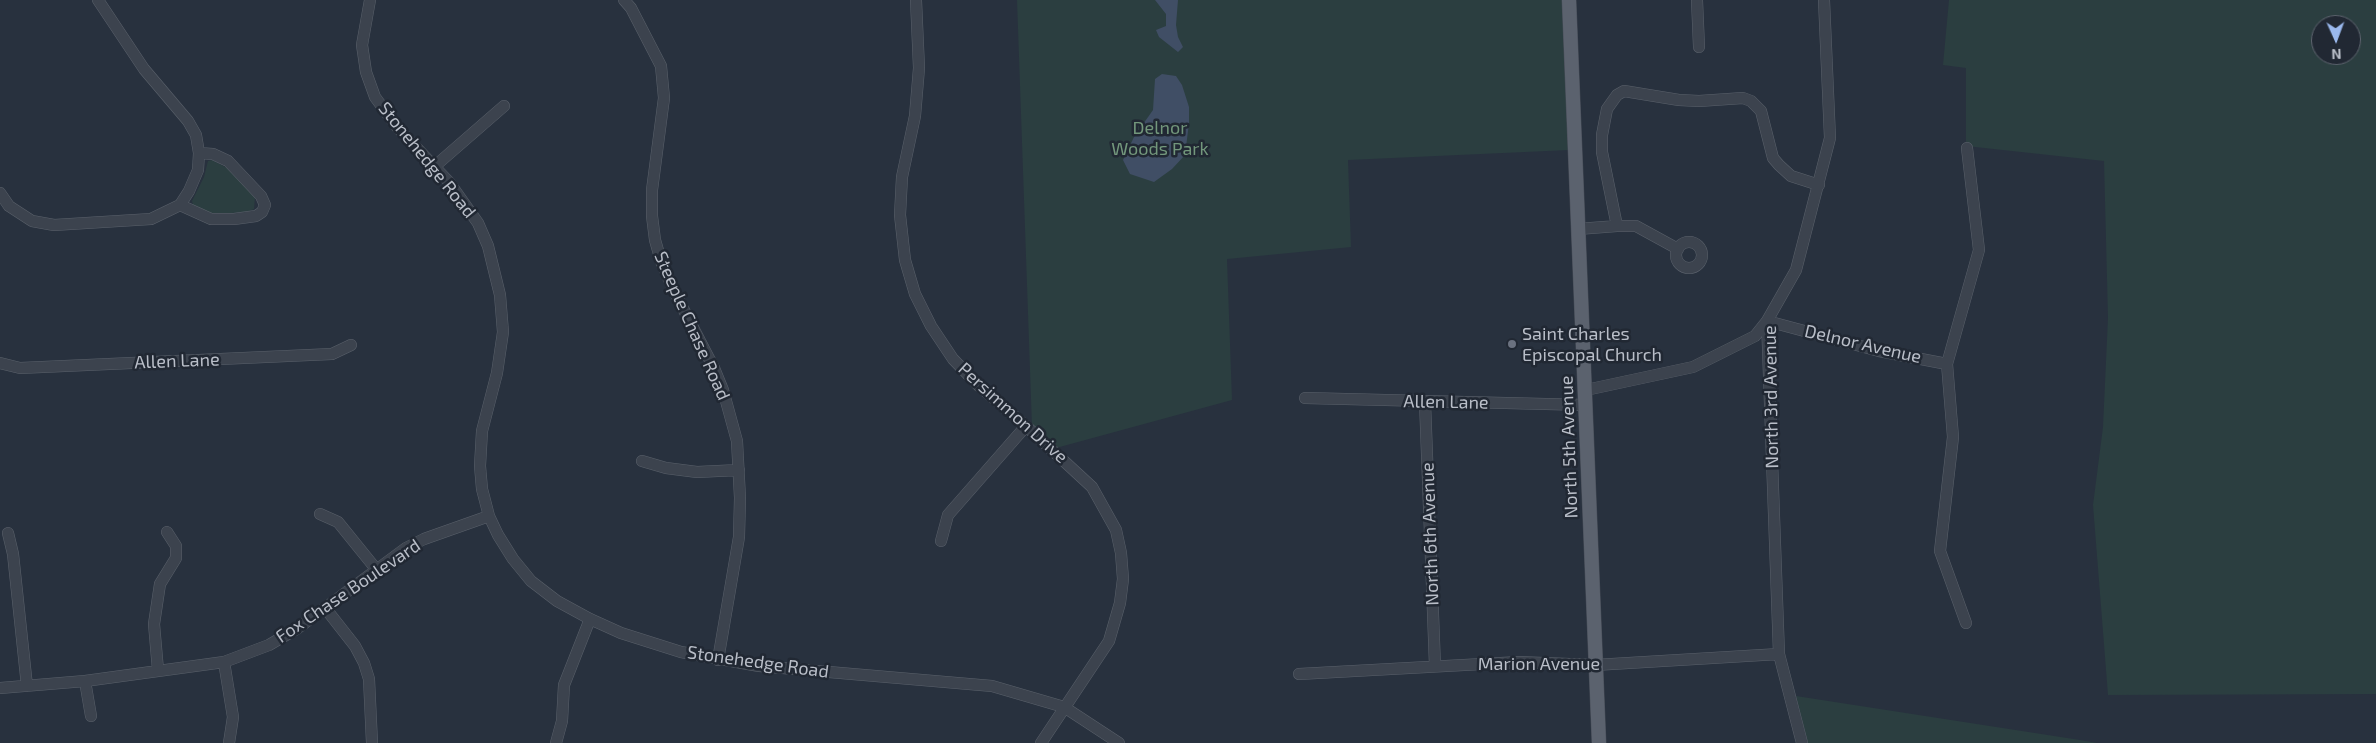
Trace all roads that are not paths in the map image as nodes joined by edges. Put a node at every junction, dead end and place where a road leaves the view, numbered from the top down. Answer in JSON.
{"nodes":[{"id":1,"x":98,"y":0,"type":"edge"},
{"id":2,"x":369,"y":0,"type":"edge"},
{"id":3,"x":624,"y":0,"type":"edge"},
{"id":4,"x":916,"y":0,"type":"edge"},
{"id":5,"x":1569,"y":0,"type":"edge"},
{"id":6,"x":1697,"y":0,"type":"edge"},
{"id":7,"x":1824,"y":0,"type":"edge"},
{"id":8,"x":1699,"y":47,"type":"dead end"},
{"id":9,"x":504,"y":106,"type":"dead end"},
{"id":10,"x":1967,"y":148,"type":"dead end"},
{"id":11,"x":199,"y":153,"type":"junction"},
{"id":12,"x":435,"y":166,"type":"junction"},
{"id":13,"x":1819,"y":185,"type":"junction"},
{"id":14,"x":0,"y":193,"type":"edge"},
{"id":15,"x":180,"y":205,"type":"junction"},
{"id":16,"x":1617,"y":226,"type":"junction"},
{"id":17,"x":1578,"y":229,"type":"junction"},
{"id":18,"x":1678,"y":249,"type":"dead end"},
{"id":19,"x":1767,"y":321,"type":"junction"},
{"id":20,"x":352,"y":345,"type":"dead end"},
{"id":21,"x":0,"y":363,"type":"edge"},
{"id":22,"x":1947,"y":364,"type":"junction"},
{"id":23,"x":1586,"y":390,"type":"junction"},
{"id":24,"x":1306,"y":398,"type":"dead end"},
{"id":25,"x":1425,"y":402,"type":"junction"},
{"id":26,"x":1586,"y":405,"type":"junction"},
{"id":27,"x":1026,"y":426,"type":"junction"},
{"id":28,"x":642,"y":461,"type":"dead end"},
{"id":29,"x":739,"y":470,"type":"junction"},
{"id":30,"x":320,"y":514,"type":"dead end"},
{"id":31,"x":489,"y":516,"type":"junction"},
{"id":32,"x":166,"y":532,"type":"dead end"},
{"id":33,"x":8,"y":533,"type":"dead end"},
{"id":34,"x":941,"y":542,"type":"dead end"},
{"id":35,"x":376,"y":569,"type":"junction"},
{"id":36,"x":326,"y":609,"type":"junction"},
{"id":37,"x":590,"y":618,"type":"junction"},
{"id":38,"x":1966,"y":623,"type":"dead end"},
{"id":39,"x":1779,"y":654,"type":"junction"},
{"id":40,"x":718,"y":660,"type":"junction"},
{"id":41,"x":224,"y":662,"type":"junction"},
{"id":42,"x":1595,"y":665,"type":"junction"},
{"id":43,"x":1435,"y":666,"type":"junction"},
{"id":44,"x":158,"y":670,"type":"junction"},
{"id":45,"x":1299,"y":674,"type":"dead end"},
{"id":46,"x":85,"y":681,"type":"junction"},
{"id":47,"x":27,"y":686,"type":"junction"},
{"id":48,"x":0,"y":688,"type":"edge"},
{"id":49,"x":1064,"y":707,"type":"junction"},
{"id":50,"x":91,"y":716,"type":"dead end"},
{"id":51,"x":229,"y":743,"type":"edge"},
{"id":52,"x":372,"y":743,"type":"edge"},
{"id":53,"x":556,"y":743,"type":"edge"},
{"id":54,"x":1040,"y":743,"type":"edge"},
{"id":55,"x":1119,"y":743,"type":"edge"},
{"id":56,"x":1599,"y":743,"type":"edge"},
{"id":57,"x":1802,"y":743,"type":"edge"}],
"edges":[{"from":1,"to":11,"type":"street"},
{"from":2,"to":12,"type":"street","name":"Stonehedge Road"},
{"from":3,"to":29,"type":"street","name":"Steeple Chase Road"},
{"from":4,"to":27,"type":"street","name":"Persimmon Drive"},
{"from":5,"to":17,"type":"main road","name":"North 5th Avenue"},
{"from":6,"to":8,"type":"street"},
{"from":7,"to":13,"type":"street","name":"North 3rd Avenue"},
{"from":9,"to":12,"type":"street"},
{"from":10,"to":22,"type":"street"},
{"from":11,"to":15,"type":"street"},
{"from":11,"to":15,"type":"street"},
{"from":12,"to":31,"type":"street","name":"Stonehedge Road"},
{"from":13,"to":16,"type":"street"},
{"from":13,"to":19,"type":"street","name":"North 3rd Avenue"},
{"from":14,"to":15,"type":"street"},
{"from":16,"to":17,"type":"street"},
{"from":16,"to":18,"type":"street"},
{"from":17,"to":23,"type":"main road","name":"North 5th Avenue"},
{"from":19,"to":22,"type":"street","name":"Delnor Avenue"},
{"from":19,"to":23,"type":"street"},
{"from":19,"to":39,"type":"street","name":"North 3rd Avenue"},
{"from":20,"to":21,"type":"street","name":"Allen Lane"},
{"from":22,"to":38,"type":"street"},
{"from":23,"to":26,"type":"main road","name":"North 5th Avenue"},
{"from":24,"to":25,"type":"street","name":"Allen Lane"},
{"from":25,"to":26,"type":"street","name":"Allen Lane"},
{"from":25,"to":43,"type":"street","name":"North 6th Avenue"},
{"from":26,"to":42,"type":"main road","name":"North 5th Avenue"},
{"from":27,"to":34,"type":"street"},
{"from":27,"to":49,"type":"street","name":"Persimmon Drive"},
{"from":28,"to":29,"type":"street"},
{"from":29,"to":40,"type":"street","name":"Steeple Chase Road"},
{"from":30,"to":35,"type":"street"},
{"from":31,"to":35,"type":"street","name":"Fox Chase Boulevard"},
{"from":31,"to":37,"type":"street","name":"Stonehedge Road"},
{"from":32,"to":44,"type":"street"},
{"from":33,"to":47,"type":"street"},
{"from":35,"to":36,"type":"street","name":"Fox Chase Boulevard"},
{"from":36,"to":41,"type":"street","name":"Fox Chase Boulevard"},
{"from":36,"to":52,"type":"street"},
{"from":37,"to":40,"type":"street","name":"Stonehedge Road"},
{"from":37,"to":53,"type":"street"},
{"from":39,"to":42,"type":"street","name":"Marion Avenue"},
{"from":39,"to":57,"type":"street","name":"North 3rd Avenue"},
{"from":40,"to":49,"type":"street","name":"Stonehedge Road"},
{"from":41,"to":44,"type":"street","name":"Fox Chase Boulevard"},
{"from":41,"to":51,"type":"street"},
{"from":42,"to":43,"type":"street","name":"Marion Avenue"},
{"from":42,"to":56,"type":"main road","name":"North 5th Avenue"},
{"from":43,"to":45,"type":"street","name":"Marion Avenue"},
{"from":44,"to":46,"type":"street","name":"Fox Chase Boulevard"},
{"from":46,"to":47,"type":"street","name":"Fox Chase Boulevard"},
{"from":46,"to":50,"type":"street"},
{"from":47,"to":48,"type":"street","name":"Fox Chase Boulevard"},
{"from":49,"to":54,"type":"street","name":"Persimmon Drive"},
{"from":49,"to":55,"type":"street","name":"Stonehedge Road"}]}
